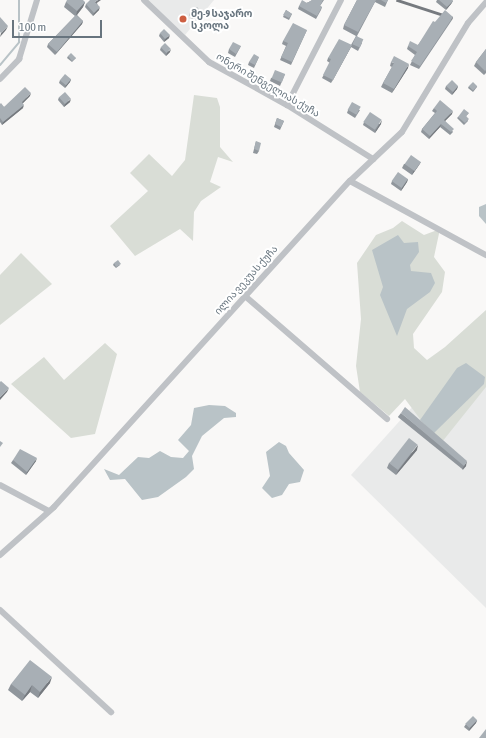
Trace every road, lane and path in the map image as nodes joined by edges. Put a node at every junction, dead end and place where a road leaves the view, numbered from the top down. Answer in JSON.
{"nodes":[{"id":1,"x":37,"y":0,"type":"edge"},
{"id":2,"x":144,"y":0,"type":"edge"},
{"id":3,"x":341,"y":0,"type":"edge"},
{"id":4,"x":486,"y":2,"type":"edge"},
{"id":5,"x":0,"y":79,"type":"edge"},
{"id":6,"x":287,"y":105,"type":"junction"},
{"id":7,"x":373,"y":160,"type":"junction"},
{"id":8,"x":350,"y":181,"type":"junction"},
{"id":9,"x":486,"y":255,"type":"edge"},
{"id":10,"x":245,"y":296,"type":"junction"},
{"id":11,"x":388,"y":419,"type":"dead end"},
{"id":12,"x":0,"y":485,"type":"edge"},
{"id":13,"x":49,"y":511,"type":"junction"},
{"id":14,"x":0,"y":555,"type":"edge"},
{"id":15,"x":0,"y":610,"type":"edge"},
{"id":16,"x":111,"y":712,"type":"dead end"}],
"edges":[{"from":1,"to":5,"type":"street"},
{"from":2,"to":6,"type":"street","name":"ონერი შენგელიას ქუჩა"},
{"from":3,"to":6,"type":"street"},
{"from":4,"to":7,"type":"street","name":"ილია ვეკუას ქუჩა"},
{"from":6,"to":7,"type":"street","name":"ონერი შენგელიას ქუჩა"},
{"from":7,"to":8,"type":"street","name":"ილია ვეკუას ქუჩა"},
{"from":8,"to":9,"type":"street"},
{"from":8,"to":10,"type":"street","name":"ილია ვეკუას ქუჩა"},
{"from":10,"to":11,"type":"street"},
{"from":10,"to":13,"type":"street","name":"ილია ვეკუას ქუჩა"},
{"from":12,"to":13,"type":"street"},
{"from":13,"to":14,"type":"street","name":"ილია ვეკუას ქუჩა"},
{"from":15,"to":16,"type":"street"}]}
